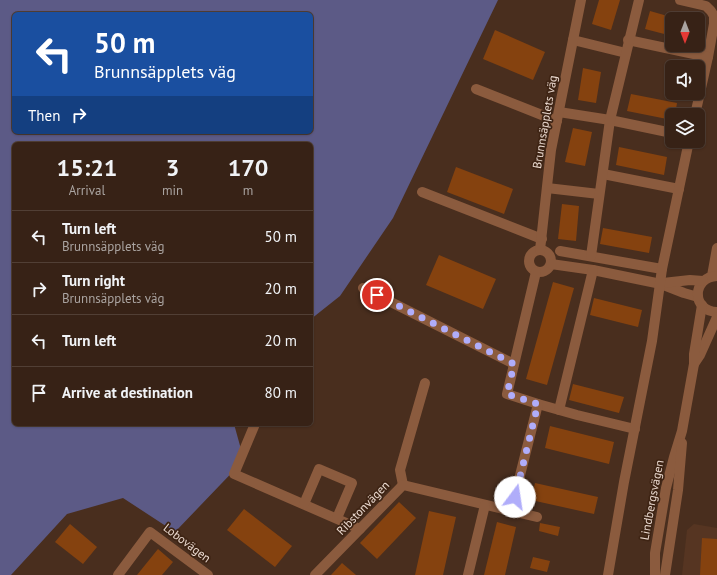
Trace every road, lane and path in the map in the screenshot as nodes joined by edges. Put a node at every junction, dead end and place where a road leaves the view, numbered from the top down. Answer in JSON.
{"nodes":[{"id":1,"x":582,"y":0,"type":"edge"},
{"id":2,"x":639,"y":0,"type":"edge"},
{"id":3,"x":680,"y":0,"type":"edge"},
{"id":4,"x":574,"y":40,"type":"junction"},
{"id":5,"x":628,"y":40,"type":"junction"},
{"id":6,"x":626,"y":53,"type":"junction"},
{"id":7,"x":708,"y":57,"type":"junction"},
{"id":8,"x":476,"y":89,"type":"dead end"},
{"id":9,"x":697,"y":108,"type":"edge"},
{"id":10,"x":558,"y":116,"type":"junction"},
{"id":11,"x":610,"y":120,"type":"junction"},
{"id":12,"x":665,"y":132,"type":"edge"},
{"id":13,"x":688,"y":148,"type":"edge"},
{"id":14,"x":603,"y":174,"type":"junction"},
{"id":15,"x":547,"y":188,"type":"junction"},
{"id":16,"x":679,"y":189,"type":"junction"},
{"id":17,"x":422,"y":192,"type":"dead end"},
{"id":18,"x":600,"y":194,"type":"junction"},
{"id":19,"x":542,"y":239,"type":"junction"},
{"id":20,"x":717,"y":248,"type":"edge"},
{"id":21,"x":540,"y":250,"type":"junction"},
{"id":22,"x":560,"y":251,"type":"dead end"},
{"id":23,"x":591,"y":256,"type":"junction"},
{"id":24,"x":551,"y":264,"type":"junction"},
{"id":25,"x":594,"y":270,"type":"junction"},
{"id":26,"x":662,"y":270,"type":"junction"},
{"id":27,"x":536,"y":272,"type":"junction"},
{"id":28,"x":711,"y":278,"type":"edge"},
{"id":29,"x":661,"y":284,"type":"junction"},
{"id":30,"x":363,"y":288,"type":"dead end"},
{"id":31,"x":700,"y":301,"type":"junction"},
{"id":32,"x":717,"y":312,"type":"edge"},
{"id":33,"x":717,"y":316,"type":"edge"},
{"id":34,"x":514,"y":364,"type":"junction"},
{"id":35,"x":694,"y":364,"type":"junction"},
{"id":36,"x":425,"y":383,"type":"dead end"},
{"id":37,"x":538,"y":404,"type":"junction"},
{"id":38,"x":559,"y":410,"type":"junction"},
{"id":39,"x":254,"y":426,"type":"edge"},
{"id":40,"x":635,"y":429,"type":"junction"},
{"id":41,"x":682,"y":431,"type":"junction"},
{"id":42,"x":403,"y":485,"type":"junction"},
{"id":43,"x":304,"y":504,"type":"junction"},
{"id":44,"x":485,"y":505,"type":"junction"},
{"id":45,"x":511,"y":511,"type":"junction"},
{"id":46,"x":537,"y":517,"type":"dead end"},
{"id":47,"x":337,"y":518,"type":"junction"},
{"id":48,"x":360,"y":529,"type":"junction"},
{"id":49,"x":118,"y":575,"type":"edge"},
{"id":50,"x":208,"y":575,"type":"edge"},
{"id":51,"x":315,"y":575,"type":"edge"},
{"id":52,"x":468,"y":575,"type":"edge"},
{"id":53,"x":608,"y":575,"type":"edge"},
{"id":54,"x":655,"y":575,"type":"edge"},
{"id":55,"x":665,"y":575,"type":"edge"}],
"edges":[{"from":1,"to":4,"type":"street","name":"Brunnsäpplets väg"},
{"from":2,"to":5,"type":"street"},
{"from":3,"to":7,"type":"street"},
{"from":4,"to":6,"type":"street"},
{"from":4,"to":10,"type":"street","name":"Brunnsäpplets väg"},
{"from":5,"to":6,"type":"street"},
{"from":5,"to":7,"type":"street"},
{"from":6,"to":11,"type":"street"},
{"from":7,"to":9,"type":"street"},
{"from":8,"to":10,"type":"street"},
{"from":10,"to":11,"type":"street"},
{"from":10,"to":15,"type":"street","name":"Brunnsäpplets väg"},
{"from":11,"to":12,"type":"street"},
{"from":11,"to":14,"type":"street"},
{"from":13,"to":16,"type":"street"},
{"from":14,"to":16,"type":"street"},
{"from":14,"to":18,"type":"street"},
{"from":15,"to":18,"type":"street"},
{"from":15,"to":19,"type":"street","name":"Brunnsäpplets väg"},
{"from":16,"to":26,"type":"street"},
{"from":17,"to":19,"type":"street"},
{"from":18,"to":23,"type":"street"},
{"from":19,"to":21,"type":"street","name":"Brunnsäpplets väg"},
{"from":20,"to":28,"type":"street"},
{"from":21,"to":24,"type":"street"},
{"from":21,"to":27,"type":"street"},
{"from":22,"to":23,"type":"street"},
{"from":23,"to":26,"type":"street"},
{"from":24,"to":25,"type":"street"},
{"from":24,"to":27,"type":"street"},
{"from":25,"to":29,"type":"street"},
{"from":25,"to":38,"type":"street"},
{"from":26,"to":29,"type":"street"},
{"from":27,"to":34,"type":"street"},
{"from":28,"to":29,"type":"street"},
{"from":28,"to":31,"type":"street","name":"Lindbergsvägen"},
{"from":29,"to":31,"type":"street"},
{"from":29,"to":40,"type":"street"},
{"from":30,"to":34,"type":"street"},
{"from":31,"to":32,"type":"street"},
{"from":31,"to":35,"type":"street","name":"Lindbergsvägen"},
{"from":33,"to":35,"type":"street","name":"Lindbergsvägen"},
{"from":34,"to":37,"type":"street"},
{"from":35,"to":41,"type":"street","name":"Lindbergsvägen"},
{"from":36,"to":42,"type":"street"},
{"from":37,"to":38,"type":"street"},
{"from":37,"to":45,"type":"street"},
{"from":38,"to":40,"type":"street"},
{"from":39,"to":43,"type":"street"},
{"from":40,"to":53,"type":"street"},
{"from":41,"to":54,"type":"street","name":"Lindbergsvägen"},
{"from":41,"to":55,"type":"street","name":"Lindbergsvägen"},
{"from":42,"to":44,"type":"street","name":"Ribstonvägen"},
{"from":42,"to":48,"type":"street","name":"Ribstonvägen"},
{"from":43,"to":47,"type":"street"},
{"from":43,"to":47,"type":"street"},
{"from":44,"to":45,"type":"street"},
{"from":44,"to":52,"type":"street"},
{"from":45,"to":46,"type":"street"},
{"from":47,"to":48,"type":"street"},
{"from":48,"to":51,"type":"street","name":"Ribstonvägen"},
{"from":49,"to":50,"type":"street","name":"Lobovägen"}]}
